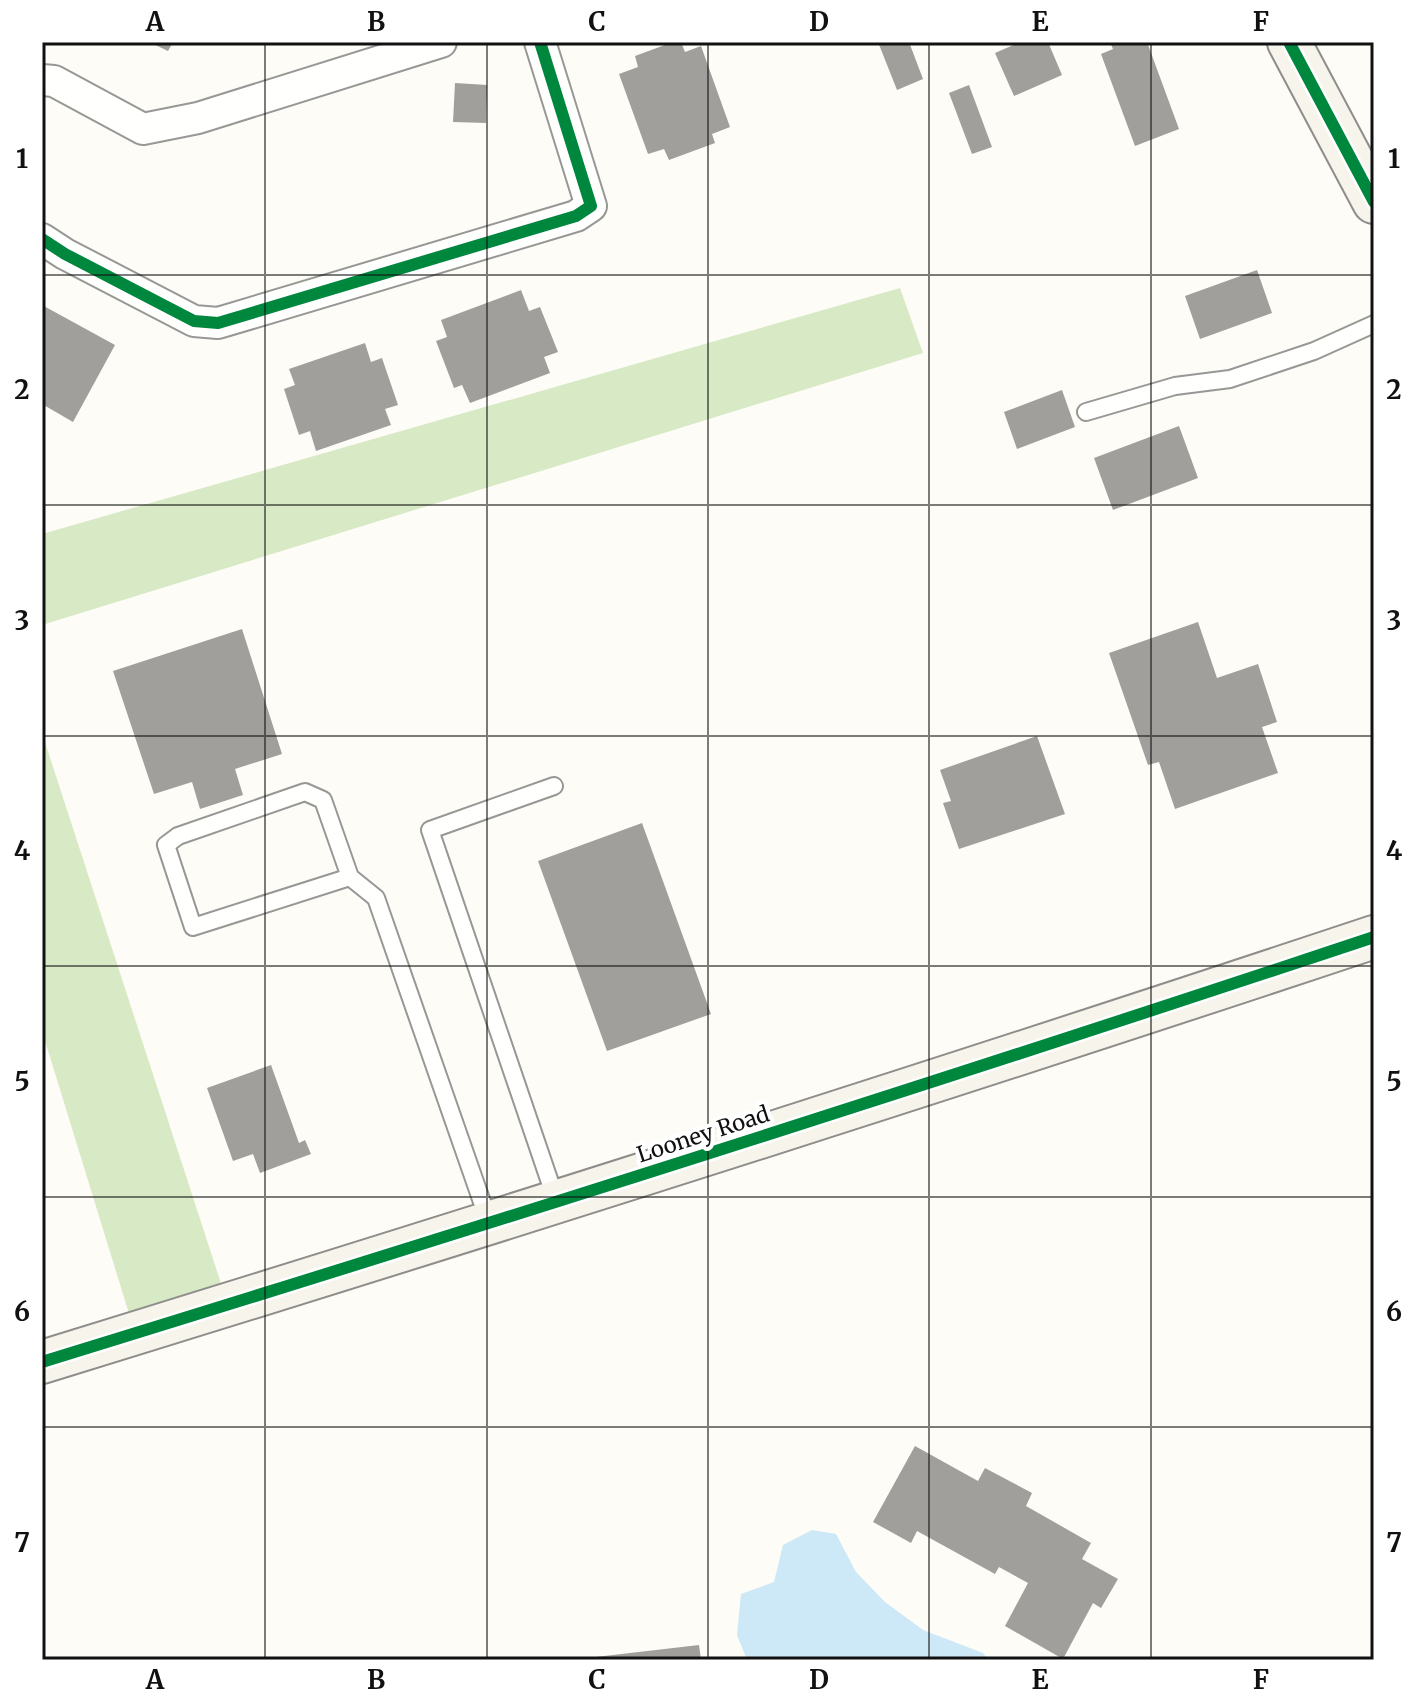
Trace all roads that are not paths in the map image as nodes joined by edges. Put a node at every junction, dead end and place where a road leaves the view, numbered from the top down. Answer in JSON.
{"nodes":[{"id":1,"x":441,"y":42,"type":"edge"},
{"id":2,"x":540,"y":42,"type":"edge"},
{"id":3,"x":1289,"y":42,"type":"edge"},
{"id":4,"x":42,"y":80,"type":"edge"},
{"id":5,"x":1374,"y":202,"type":"edge"},
{"id":6,"x":42,"y":239,"type":"edge"},
{"id":7,"x":1374,"y":324,"type":"edge"},
{"id":8,"x":1086,"y":412,"type":"dead end"},
{"id":9,"x":554,"y":786,"type":"dead end"},
{"id":10,"x":350,"y":877,"type":"junction"},
{"id":11,"x":1374,"y":937,"type":"edge"},
{"id":12,"x":557,"y":1202,"type":"junction"},
{"id":13,"x":490,"y":1223,"type":"junction"},
{"id":14,"x":42,"y":1362,"type":"edge"}],
"edges":[{"from":1,"to":4,"type":"street"},
{"from":2,"to":6,"type":"street"},
{"from":3,"to":5,"type":"street"},
{"from":7,"to":8,"type":"lane"},
{"from":9,"to":12,"type":"lane"},
{"from":10,"to":10,"type":"lane"},
{"from":10,"to":13,"type":"lane"},
{"from":11,"to":12,"type":"street","name":"Looney Road"},
{"from":12,"to":13,"type":"street","name":"Looney Road"},
{"from":13,"to":14,"type":"street","name":"Looney Road"}]}
